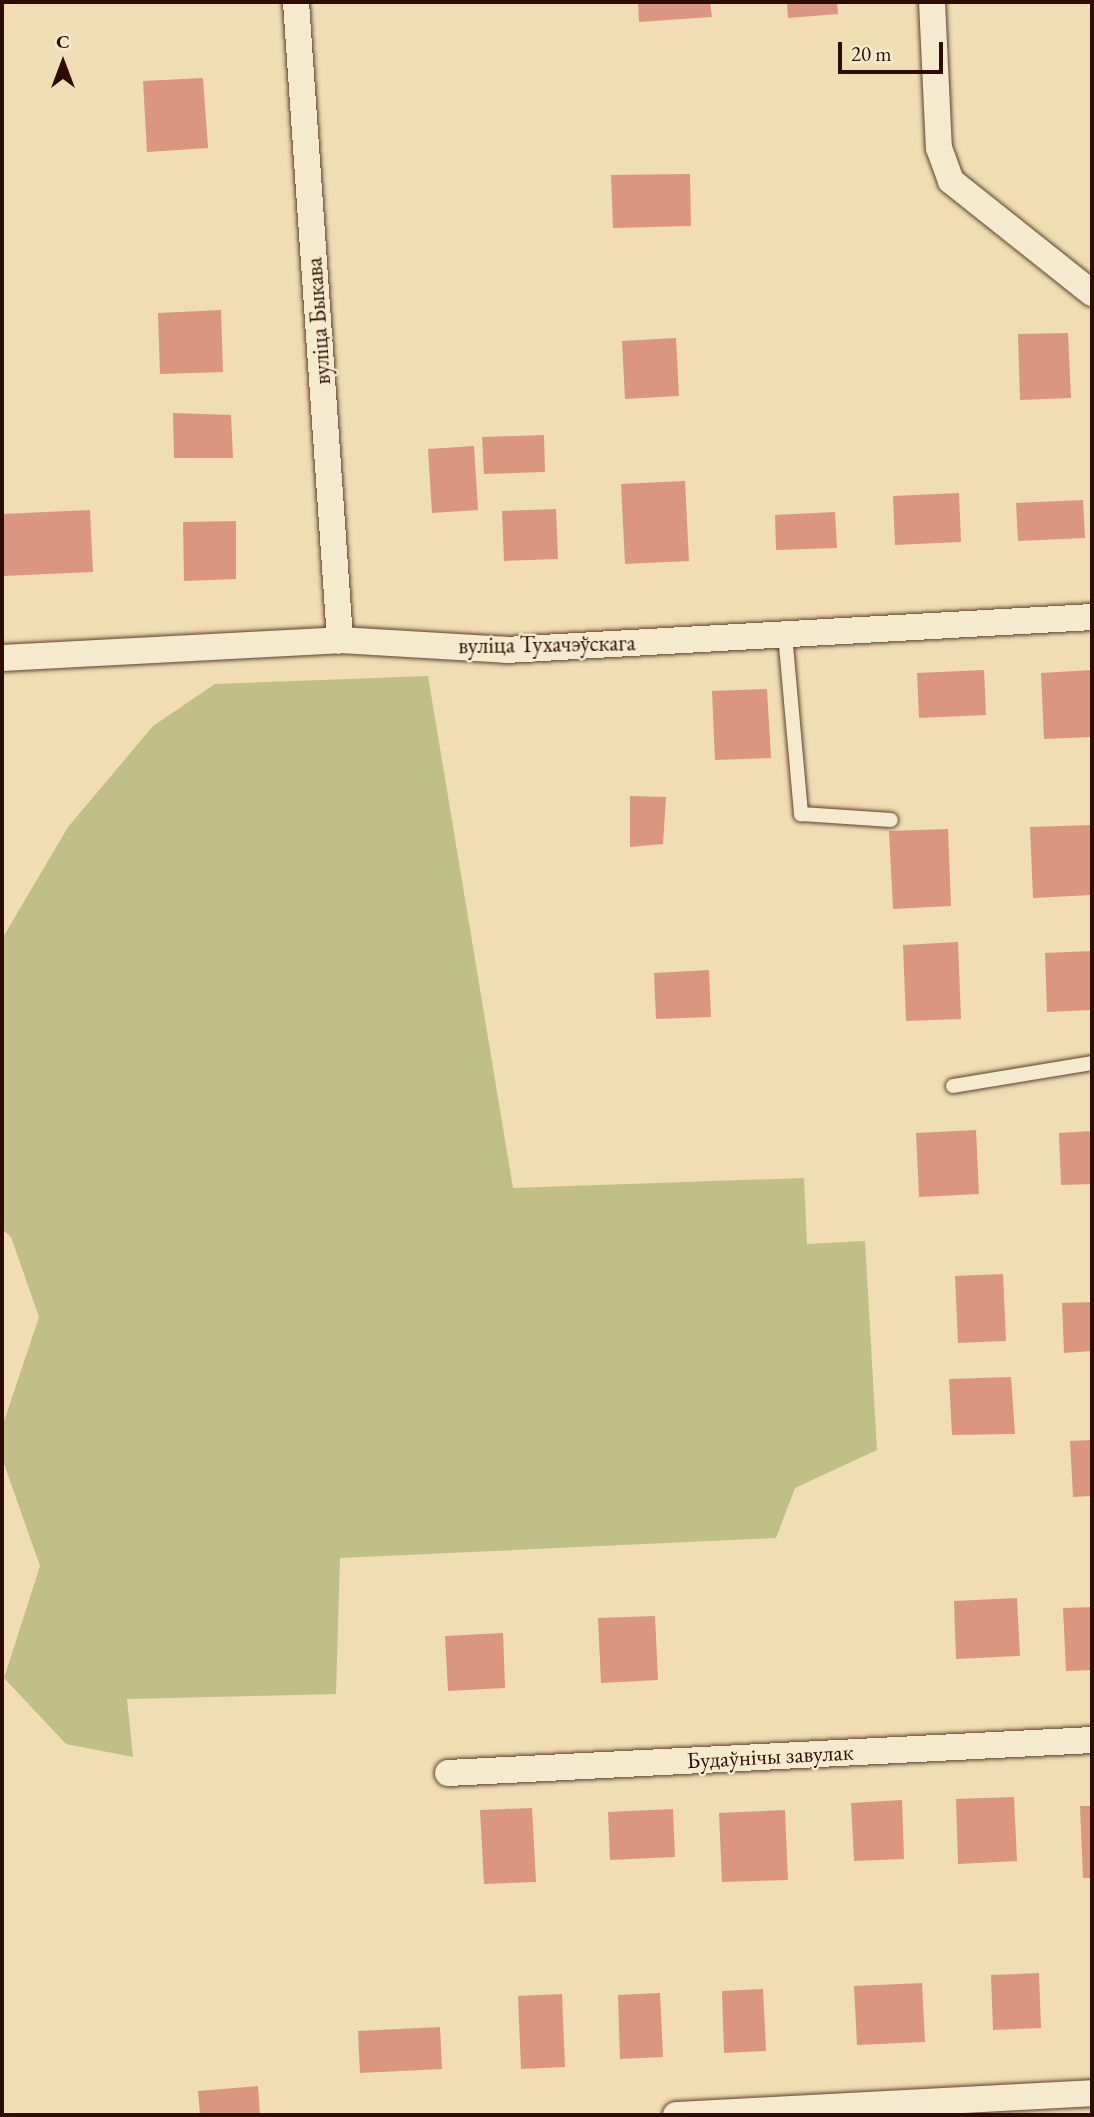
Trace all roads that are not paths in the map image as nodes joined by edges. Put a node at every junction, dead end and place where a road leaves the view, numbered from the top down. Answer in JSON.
{"nodes":[{"id":1,"x":296,"y":2,"type":"edge"},
{"id":2,"x":932,"y":2,"type":"edge"},
{"id":3,"x":1092,"y":293,"type":"edge"},
{"id":4,"x":1092,"y":617,"type":"edge"},
{"id":5,"x":785,"y":634,"type":"junction"},
{"id":6,"x":340,"y":640,"type":"junction"},
{"id":7,"x":2,"y":658,"type":"edge"},
{"id":8,"x":891,"y":820,"type":"dead end"},
{"id":9,"x":1092,"y":1063,"type":"edge"},
{"id":10,"x":953,"y":1086,"type":"dead end"},
{"id":11,"x":1092,"y":1740,"type":"edge"},
{"id":12,"x":448,"y":1773,"type":"dead end"},
{"id":13,"x":1092,"y":2093,"type":"edge"},
{"id":14,"x":676,"y":2115,"type":"edge"}],
"edges":[{"from":1,"to":6,"type":"street","name":"вуліца Быкава"},
{"from":2,"to":3,"type":"street"},
{"from":4,"to":5,"type":"street","name":"вуліца Тухачэўскага"},
{"from":5,"to":6,"type":"street","name":"вуліца Тухачэўскага"},
{"from":5,"to":8,"type":"lane"},
{"from":6,"to":7,"type":"street","name":"вуліца Тухачэўскага"},
{"from":9,"to":10,"type":"lane"},
{"from":11,"to":12,"type":"street","name":"Будаўнічы завулак"},
{"from":13,"to":14,"type":"street"}]}
